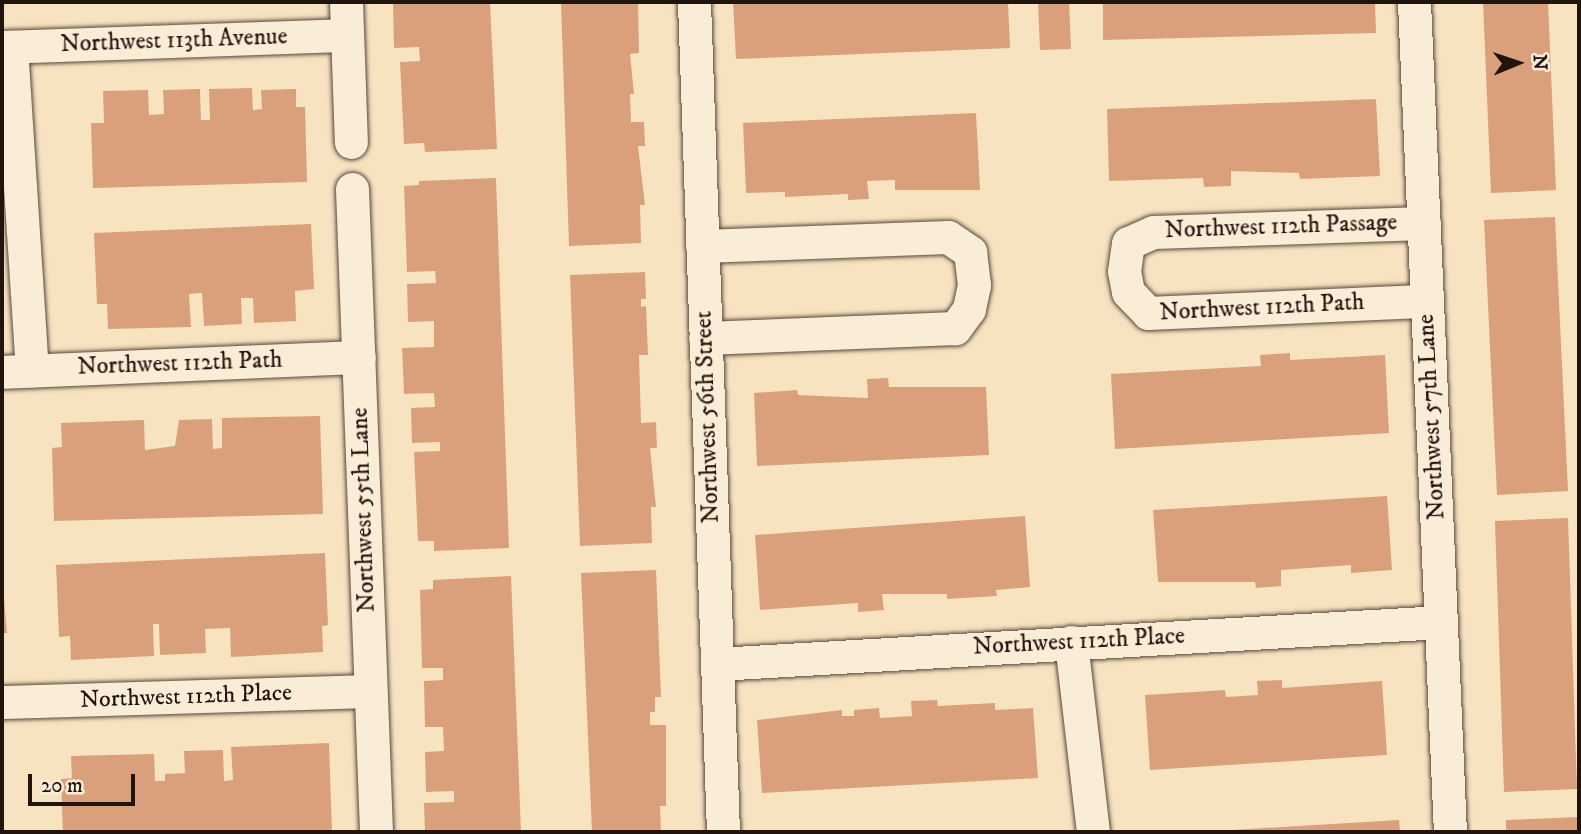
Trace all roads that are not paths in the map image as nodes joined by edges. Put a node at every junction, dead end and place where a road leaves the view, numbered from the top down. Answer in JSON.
{"nodes":[{"id":1,"x":346,"y":2,"type":"edge"},
{"id":2,"x":694,"y":2,"type":"edge"},
{"id":3,"x":1414,"y":2,"type":"edge"},
{"id":4,"x":347,"y":35,"type":"junction"},
{"id":5,"x":7,"y":47,"type":"edge"},
{"id":6,"x":351,"y":142,"type":"dead end"},
{"id":7,"x":352,"y":189,"type":"dead end"},
{"id":8,"x":1424,"y":223,"type":"junction"},
{"id":9,"x":702,"y":246,"type":"junction"},
{"id":10,"x":1124,"y":271,"type":"joint"},
{"id":11,"x":1427,"y":301,"type":"junction"},
{"id":12,"x":705,"y":338,"type":"junction"},
{"id":13,"x":359,"y":357,"type":"junction"},
{"id":14,"x":17,"y":371,"type":"edge"},
{"id":15,"x":1441,"y":622,"type":"junction"},
{"id":16,"x":1071,"y":642,"type":"junction"},
{"id":17,"x":717,"y":664,"type":"junction"},
{"id":18,"x":370,"y":691,"type":"junction"},
{"id":19,"x":2,"y":702,"type":"edge"},
{"id":20,"x":376,"y":832,"type":"edge"},
{"id":21,"x":723,"y":832,"type":"edge"},
{"id":22,"x":1093,"y":832,"type":"edge"},
{"id":23,"x":1450,"y":832,"type":"edge"}],
"edges":[{"from":1,"to":4,"type":"street"},
{"from":2,"to":9,"type":"street","name":"Northwest 56th Street"},
{"from":3,"to":8,"type":"street","name":"Northwest 57th Lane"},
{"from":4,"to":5,"type":"street","name":"Northwest 113th Avenue"},
{"from":4,"to":6,"type":"street"},
{"from":5,"to":14,"type":"street"},
{"from":7,"to":13,"type":"street","name":"Northwest 55th Lane"},
{"from":8,"to":10,"type":"street","name":"Northwest 112th Passage"},
{"from":8,"to":11,"type":"street","name":"Northwest 57th Lane"},
{"from":9,"to":12,"type":"street","name":"Northwest 56th Street"},
{"from":9,"to":12,"type":"street"},
{"from":10,"to":11,"type":"street","name":"Northwest 112th Path"},
{"from":11,"to":15,"type":"street","name":"Northwest 57th Lane"},
{"from":12,"to":17,"type":"street","name":"Northwest 56th Street"},
{"from":13,"to":14,"type":"street","name":"Northwest 112th Path"},
{"from":13,"to":18,"type":"street","name":"Northwest 55th Lane"},
{"from":15,"to":16,"type":"street","name":"Northwest 112th Place"},
{"from":15,"to":23,"type":"street","name":"Northwest 57th Lane"},
{"from":16,"to":17,"type":"street","name":"Northwest 112th Place"},
{"from":16,"to":22,"type":"street"},
{"from":17,"to":21,"type":"street","name":"Northwest 56th Street"},
{"from":18,"to":19,"type":"street","name":"Northwest 112th Place"},
{"from":18,"to":20,"type":"street","name":"Northwest 55th Lane"}]}
